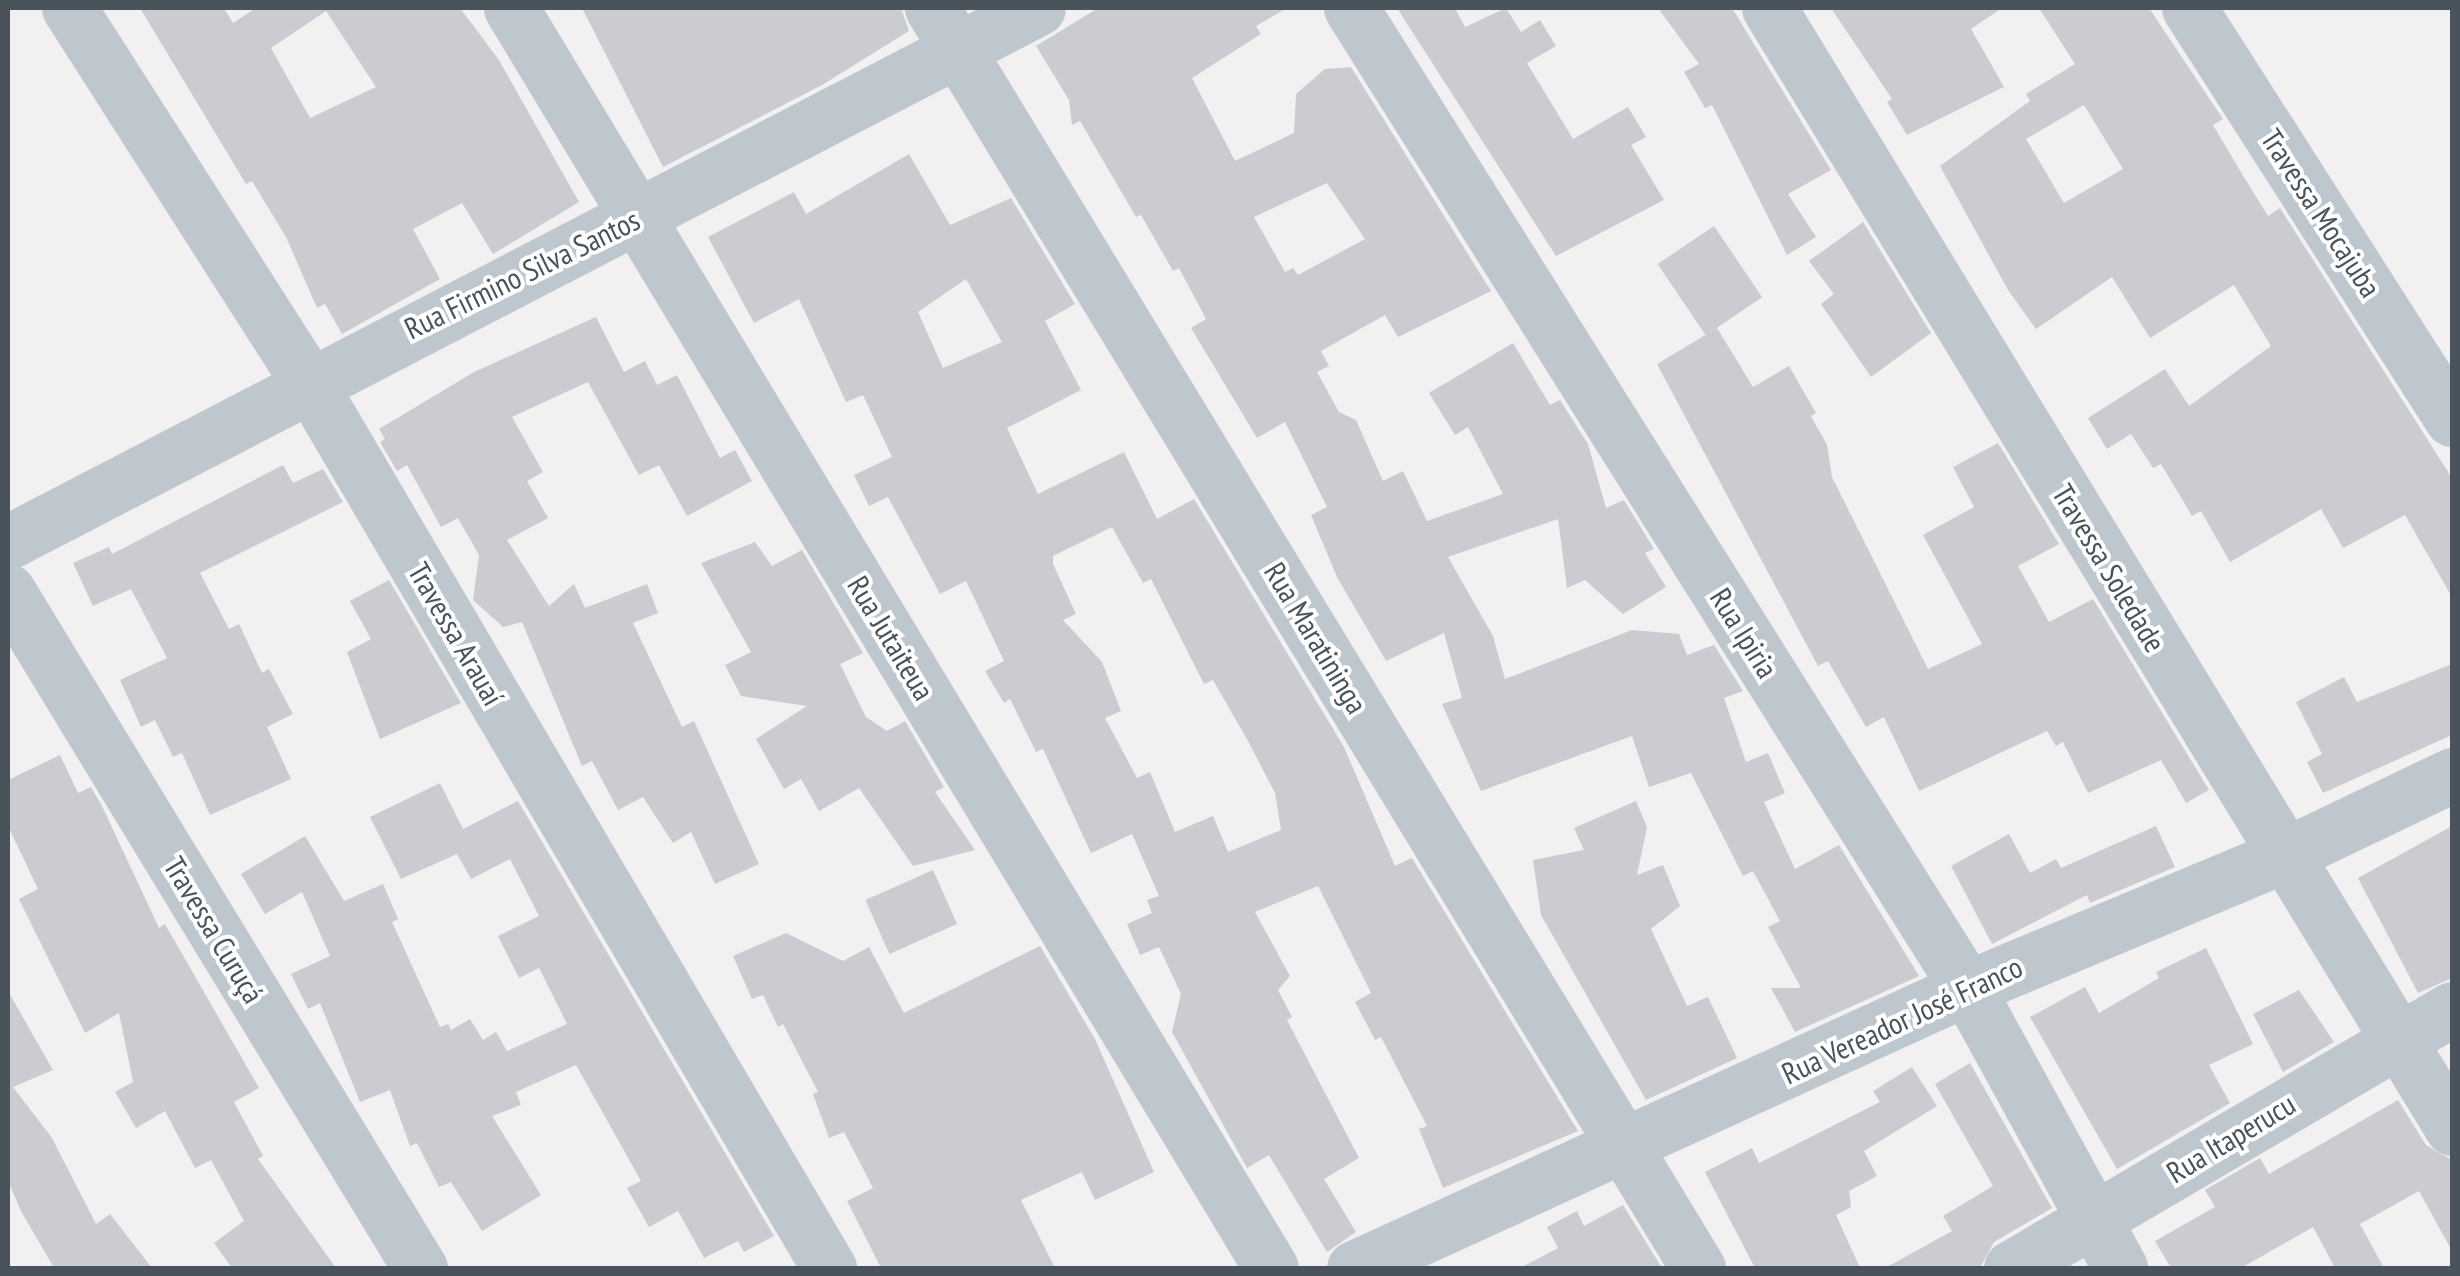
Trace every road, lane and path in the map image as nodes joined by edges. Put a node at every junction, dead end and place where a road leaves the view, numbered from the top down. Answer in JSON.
{"nodes":[{"id":1,"x":69,"y":8,"type":"edge"},
{"id":2,"x":512,"y":8,"type":"edge"},
{"id":3,"x":1038,"y":8,"type":"edge"},
{"id":4,"x":1351,"y":8,"type":"edge"},
{"id":5,"x":1769,"y":8,"type":"edge"},
{"id":6,"x":2189,"y":8,"type":"edge"},
{"id":7,"x":945,"y":28,"type":"edge"},
{"id":8,"x":636,"y":218,"type":"junction"},
{"id":9,"x":308,"y":381,"type":"junction"},
{"id":10,"x":2452,"y":420,"type":"edge"},
{"id":11,"x":8,"y":542,"type":"edge"},
{"id":12,"x":8,"y":591,"type":"edge"},
{"id":13,"x":2452,"y":775,"type":"edge"},
{"id":14,"x":2283,"y":856,"type":"junction"},
{"id":15,"x":1967,"y":988,"type":"junction"},
{"id":16,"x":2452,"y":1009,"type":"edge"},
{"id":17,"x":2398,"y":1038,"type":"junction"},
{"id":18,"x":2452,"y":1128,"type":"edge"},
{"id":19,"x":1626,"y":1148,"type":"junction"},
{"id":20,"x":2092,"y":1222,"type":"junction"},
{"id":21,"x":420,"y":1268,"type":"edge"},
{"id":22,"x":829,"y":1268,"type":"edge"},
{"id":23,"x":1271,"y":1268,"type":"edge"},
{"id":24,"x":1354,"y":1268,"type":"edge"},
{"id":25,"x":1698,"y":1268,"type":"edge"},
{"id":26,"x":2011,"y":1268,"type":"edge"},
{"id":27,"x":2120,"y":1268,"type":"edge"}],
"edges":[{"from":1,"to":9,"type":"street","name":"Travessa Arauaí"},
{"from":2,"to":8,"type":"street","name":"Rua Jutaiteua"},
{"from":3,"to":7,"type":"street","name":"Rua Firmino Silva Santos"},
{"from":4,"to":15,"type":"street","name":"Rua Ipiria"},
{"from":5,"to":14,"type":"street","name":"Travessa Soledade"},
{"from":6,"to":10,"type":"street","name":"Travessa Mocajuba"},
{"from":7,"to":8,"type":"street","name":"Rua Firmino Silva Santos"},
{"from":7,"to":19,"type":"street","name":"Rua Maratininga"},
{"from":8,"to":9,"type":"street","name":"Rua Firmino Silva Santos"},
{"from":8,"to":23,"type":"street","name":"Rua Jutaiteua"},
{"from":9,"to":11,"type":"street","name":"Rua Firmino Silva Santos"},
{"from":9,"to":22,"type":"street","name":"Travessa Arauaí"},
{"from":12,"to":21,"type":"street","name":"Travessa Curuçá"},
{"from":13,"to":14,"type":"street","name":"Rua Vereador José Franco"},
{"from":14,"to":15,"type":"street","name":"Rua Vereador José Franco"},
{"from":14,"to":17,"type":"street","name":"Travessa Soledade"},
{"from":15,"to":19,"type":"street","name":"Rua Vereador José Franco"},
{"from":15,"to":20,"type":"street","name":"Rua Ipiria"},
{"from":16,"to":17,"type":"street","name":"Rua Itaperucu"},
{"from":17,"to":18,"type":"street","name":"Travessa Soledade"},
{"from":17,"to":20,"type":"street","name":"Rua Itaperucu"},
{"from":19,"to":24,"type":"street","name":"Rua Vereador José Franco"},
{"from":19,"to":25,"type":"street","name":"Rua Maratininga"},
{"from":20,"to":26,"type":"street","name":"Rua Itaperucu"},
{"from":20,"to":27,"type":"street","name":"Rua Ipiria"}]}
